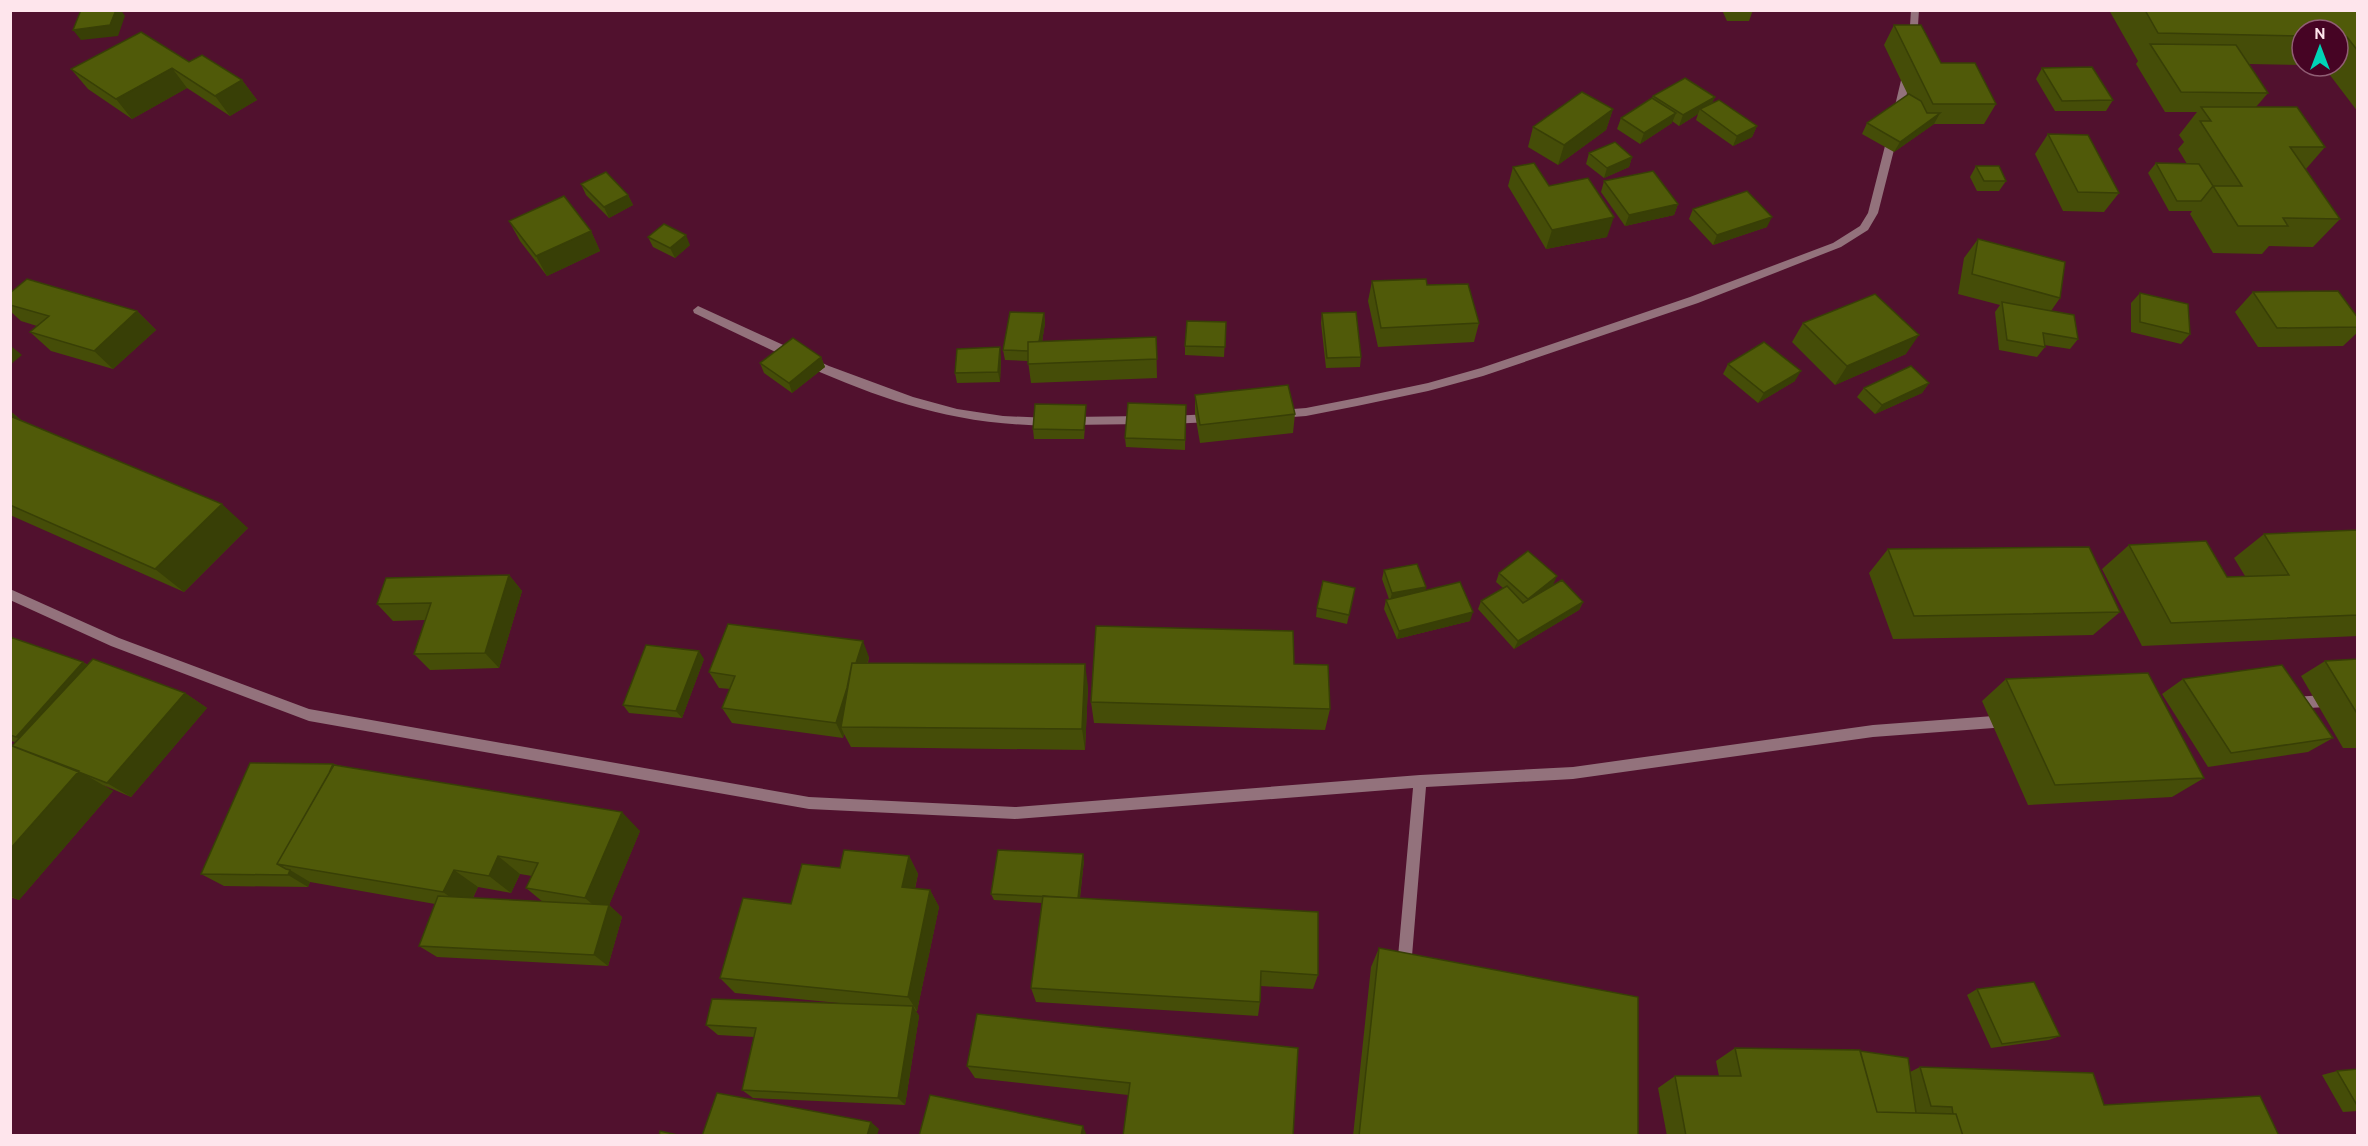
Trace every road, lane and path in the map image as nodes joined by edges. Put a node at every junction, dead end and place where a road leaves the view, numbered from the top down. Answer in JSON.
{"nodes":[{"id":1,"x":1915,"y":10,"type":"edge"},
{"id":2,"x":698,"y":310,"type":"dead end"},
{"id":3,"x":1273,"y":414,"type":"edge"},
{"id":4,"x":1229,"y":417,"type":"edge"},
{"id":5,"x":1149,"y":420,"type":"edge"},
{"id":6,"x":1161,"y":420,"type":"edge"},
{"id":7,"x":10,"y":594,"type":"edge"},
{"id":8,"x":2358,"y":699,"type":"edge"},
{"id":9,"x":2283,"y":704,"type":"edge"},
{"id":10,"x":2016,"y":720,"type":"edge"},
{"id":11,"x":1420,"y":781,"type":"junction"},
{"id":12,"x":1402,"y":982,"type":"edge"}],
"edges":[{"from":1,"to":3,"type":"street"},
{"from":2,"to":5,"type":"street"},
{"from":4,"to":6,"type":"street"},
{"from":7,"to":11,"type":"street"},
{"from":8,"to":9,"type":"street"},
{"from":10,"to":11,"type":"street"},
{"from":11,"to":12,"type":"street"}]}
